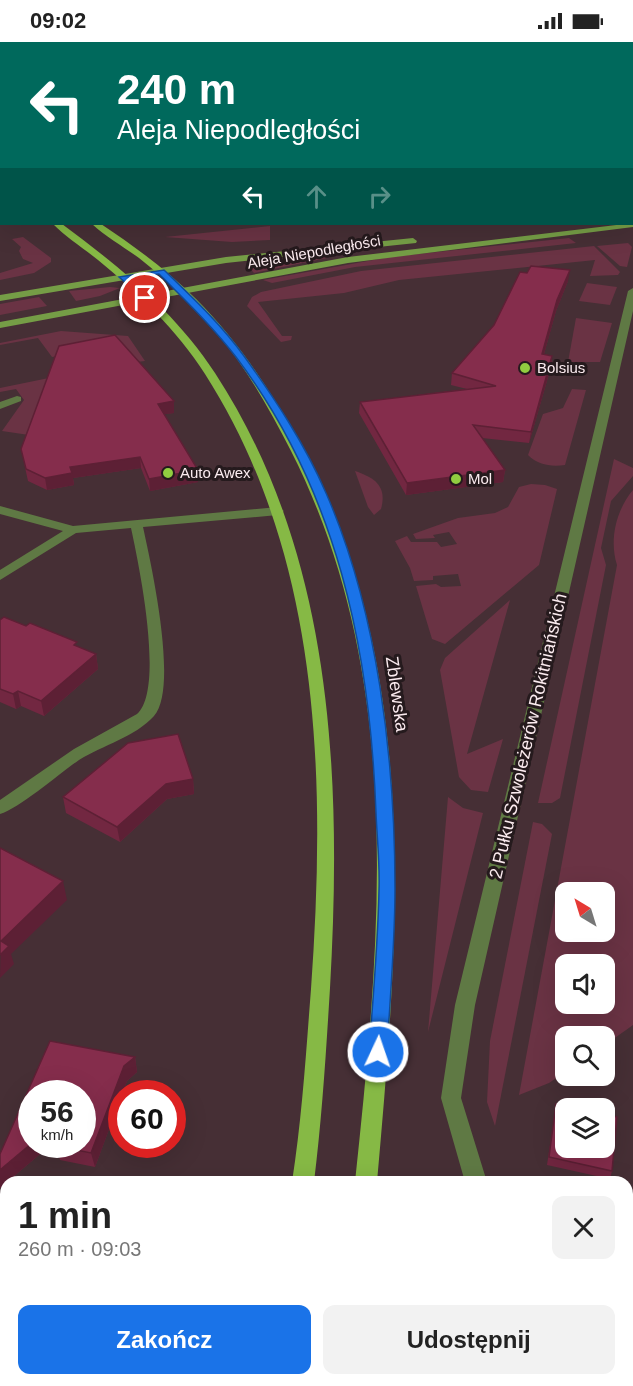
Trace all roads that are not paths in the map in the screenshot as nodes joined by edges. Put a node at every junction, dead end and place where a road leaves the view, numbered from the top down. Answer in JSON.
{"nodes":[{"id":1,"x":58,"y":225,"type":"edge"},
{"id":2,"x":97,"y":225,"type":"edge"},
{"id":3,"x":598,"y":225,"type":"edge"},
{"id":4,"x":623,"y":225,"type":"edge"},
{"id":5,"x":450,"y":237,"type":"dead end"},
{"id":6,"x":427,"y":239,"type":"dead end"},
{"id":7,"x":161,"y":271,"type":"junction"},
{"id":8,"x":123,"y":277,"type":"junction"},
{"id":9,"x":181,"y":291,"type":"junction"},
{"id":10,"x":633,"y":291,"type":"edge"},
{"id":11,"x":0,"y":298,"type":"edge"},
{"id":12,"x":145,"y":298,"type":"junction"},
{"id":13,"x":0,"y":325,"type":"edge"},
{"id":14,"x":17,"y":399,"type":"dead end"},
{"id":15,"x":0,"y":406,"type":"edge"},
{"id":16,"x":0,"y":510,"type":"edge"},
{"id":17,"x":278,"y":511,"type":"junction"},
{"id":18,"x":137,"y":526,"type":"junction"},
{"id":19,"x":73,"y":530,"type":"junction"},
{"id":20,"x":0,"y":576,"type":"edge"},
{"id":21,"x":0,"y":808,"type":"edge"},
{"id":22,"x":304,"y":1176,"type":"edge"},
{"id":23,"x":367,"y":1176,"type":"edge"},
{"id":24,"x":474,"y":1176,"type":"edge"}],
"edges":[{"from":1,"to":8,"type":"main road"},
{"from":2,"to":7,"type":"main road","name":"Zblewska"},
{"from":3,"to":5,"type":"street","name":"Aleja Niepodległości"},
{"from":4,"to":9,"type":"street","name":"Aleja Niepodległości"},
{"from":6,"to":7,"type":"street","name":"Aleja Niepodległości"},
{"from":7,"to":8,"type":"street","name":"Aleja Niepodległości"},
{"from":7,"to":9,"type":"main road","name":"Zblewska"},
{"from":8,"to":11,"type":"street","name":"Aleja Niepodległości"},
{"from":8,"to":12,"type":"main road"},
{"from":9,"to":12,"type":"street","name":"Aleja Niepodległości"},
{"from":9,"to":23,"type":"main road","name":"Zblewska"},
{"from":10,"to":24,"type":"street","name":"2 Pułku Szwoleżerów Rokitniańskich"},
{"from":12,"to":13,"type":"street","name":"Aleja Niepodległości"},
{"from":12,"to":17,"type":"main road"},
{"from":14,"to":15,"type":"street"},
{"from":16,"to":19,"type":"street"},
{"from":17,"to":18,"type":"street"},
{"from":17,"to":22,"type":"main road"},
{"from":18,"to":19,"type":"street"},
{"from":18,"to":21,"type":"street"},
{"from":19,"to":20,"type":"street"}]}
